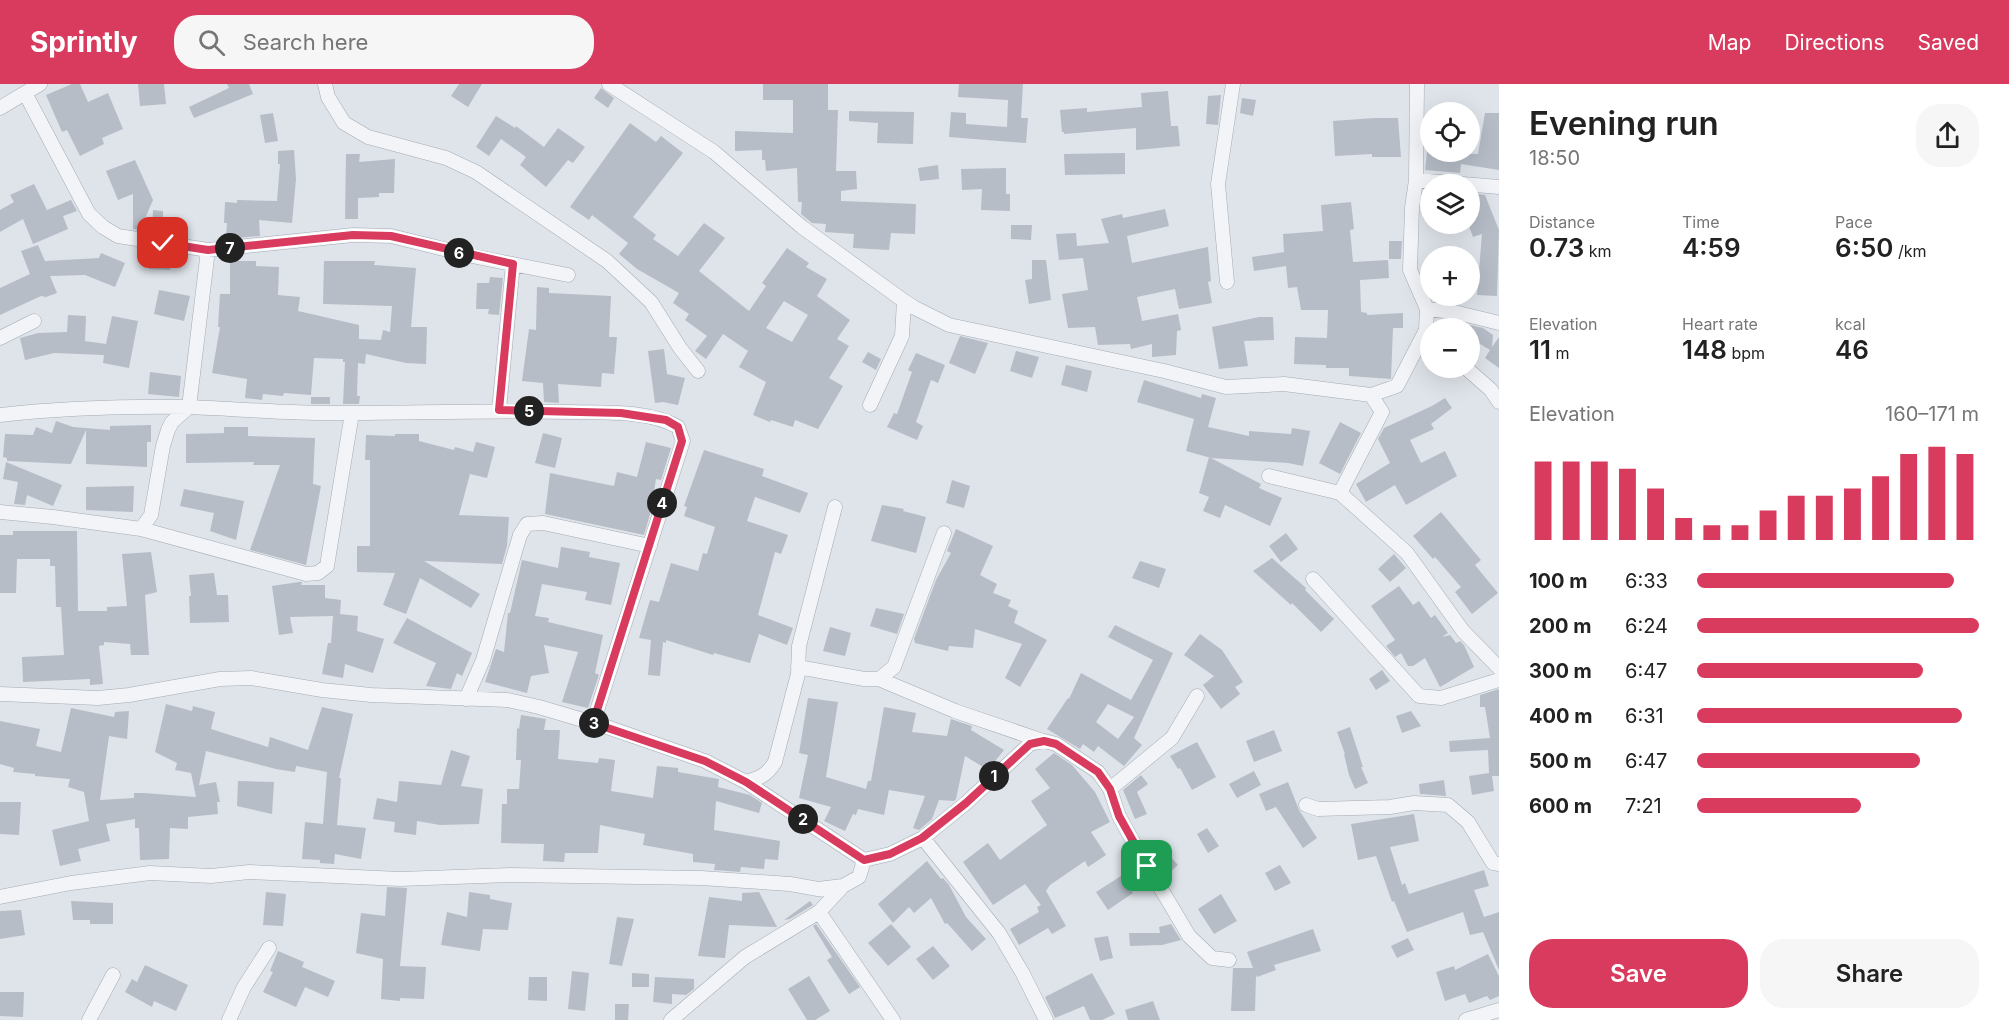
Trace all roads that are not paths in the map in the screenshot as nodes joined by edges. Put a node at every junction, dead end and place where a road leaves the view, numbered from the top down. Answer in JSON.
{"nodes":[{"id":1,"x":40,"y":84,"type":"edge"},
{"id":2,"x":325,"y":84,"type":"edge"},
{"id":3,"x":609,"y":84,"type":"edge"},
{"id":4,"x":1233,"y":84,"type":"edge"},
{"id":5,"x":1417,"y":84,"type":"edge"},
{"id":6,"x":25,"y":93,"type":"junction"},
{"id":7,"x":0,"y":108,"type":"edge"},
{"id":8,"x":1416,"y":180,"type":"junction"},
{"id":9,"x":1499,"y":187,"type":"edge"},
{"id":10,"x":208,"y":250,"type":"junction"},
{"id":11,"x":513,"y":264,"type":"junction"},
{"id":12,"x":568,"y":275,"type":"dead end"},
{"id":13,"x":1227,"y":282,"type":"dead end"},
{"id":14,"x":904,"y":300,"type":"junction"},
{"id":15,"x":1427,"y":309,"type":"junction"},
{"id":16,"x":1427,"y":318,"type":"edge"},
{"id":17,"x":34,"y":321,"type":"dead end"},
{"id":18,"x":1499,"y":323,"type":"edge"},
{"id":19,"x":0,"y":338,"type":"edge"},
{"id":20,"x":1420,"y":347,"type":"edge"},
{"id":21,"x":698,"y":371,"type":"dead end"},
{"id":22,"x":1477,"y":378,"type":"edge"},
{"id":23,"x":1371,"y":395,"type":"junction"},
{"id":24,"x":1499,"y":402,"type":"edge"},
{"id":25,"x":870,"y":405,"type":"dead end"},
{"id":26,"x":189,"y":407,"type":"junction"},
{"id":27,"x":499,"y":410,"type":"junction"},
{"id":28,"x":352,"y":413,"type":"junction"},
{"id":29,"x":0,"y":415,"type":"edge"},
{"id":30,"x":1269,"y":476,"type":"dead end"},
{"id":31,"x":1340,"y":493,"type":"junction"},
{"id":32,"x":835,"y":507,"type":"dead end"},
{"id":33,"x":0,"y":512,"type":"edge"},
{"id":34,"x":141,"y":529,"type":"junction"},
{"id":35,"x":944,"y":533,"type":"dead end"},
{"id":36,"x":650,"y":546,"type":"junction"},
{"id":37,"x":1313,"y":579,"type":"dead end"},
{"id":38,"x":798,"y":667,"type":"junction"},
{"id":39,"x":1499,"y":668,"type":"edge"},
{"id":40,"x":879,"y":679,"type":"junction"},
{"id":41,"x":1499,"y":680,"type":"edge"},
{"id":42,"x":0,"y":694,"type":"edge"},
{"id":43,"x":1197,"y":696,"type":"dead end"},
{"id":44,"x":466,"y":699,"type":"junction"},
{"id":45,"x":593,"y":723,"type":"junction"},
{"id":46,"x":1044,"y":741,"type":"junction"},
{"id":47,"x":746,"y":782,"type":"junction"},
{"id":48,"x":1110,"y":789,"type":"junction"},
{"id":49,"x":1306,"y":805,"type":"dead end"},
{"id":50,"x":922,"y":838,"type":"junction"},
{"id":51,"x":864,"y":860,"type":"junction"},
{"id":52,"x":1499,"y":864,"type":"edge"},
{"id":53,"x":843,"y":886,"type":"junction"},
{"id":54,"x":0,"y":897,"type":"edge"},
{"id":55,"x":819,"y":912,"type":"junction"},
{"id":56,"x":269,"y":948,"type":"dead end"},
{"id":57,"x":1229,"y":960,"type":"dead end"},
{"id":58,"x":113,"y":975,"type":"dead end"},
{"id":59,"x":1499,"y":1010,"type":"edge"},
{"id":60,"x":89,"y":1020,"type":"edge"},
{"id":61,"x":229,"y":1020,"type":"edge"},
{"id":62,"x":671,"y":1020,"type":"edge"},
{"id":63,"x":893,"y":1020,"type":"edge"},
{"id":64,"x":1046,"y":1020,"type":"edge"},
{"id":65,"x":1466,"y":1020,"type":"edge"}],
"edges":[{"from":1,"to":6,"type":"street"},
{"from":2,"to":21,"type":"street"},
{"from":3,"to":14,"type":"street"},
{"from":4,"to":13,"type":"street"},
{"from":5,"to":8,"type":"street"},
{"from":6,"to":7,"type":"street"},
{"from":6,"to":10,"type":"street"},
{"from":8,"to":9,"type":"street"},
{"from":8,"to":15,"type":"street"},
{"from":10,"to":11,"type":"street"},
{"from":10,"to":26,"type":"street"},
{"from":11,"to":12,"type":"street"},
{"from":11,"to":27,"type":"street"},
{"from":14,"to":23,"type":"street"},
{"from":14,"to":25,"type":"street"},
{"from":15,"to":16,"type":"street"},
{"from":15,"to":18,"type":"street"},
{"from":17,"to":19,"type":"street"},
{"from":20,"to":23,"type":"street"},
{"from":22,"to":24,"type":"street"},
{"from":23,"to":31,"type":"street"},
{"from":26,"to":28,"type":"street"},
{"from":26,"to":29,"type":"street"},
{"from":26,"to":34,"type":"street"},
{"from":27,"to":28,"type":"street"},
{"from":27,"to":36,"type":"street"},
{"from":28,"to":34,"type":"street"},
{"from":30,"to":31,"type":"street"},
{"from":31,"to":39,"type":"street"},
{"from":32,"to":38,"type":"street"},
{"from":33,"to":34,"type":"street"},
{"from":35,"to":40,"type":"street"},
{"from":36,"to":44,"type":"street"},
{"from":36,"to":45,"type":"street"},
{"from":37,"to":41,"type":"street"},
{"from":38,"to":40,"type":"street"},
{"from":38,"to":47,"type":"street"},
{"from":40,"to":46,"type":"street"},
{"from":42,"to":44,"type":"street"},
{"from":43,"to":48,"type":"street"},
{"from":44,"to":45,"type":"street"},
{"from":45,"to":47,"type":"street"},
{"from":46,"to":48,"type":"street"},
{"from":46,"to":50,"type":"street"},
{"from":47,"to":51,"type":"street"},
{"from":48,"to":57,"type":"street"},
{"from":49,"to":52,"type":"street"},
{"from":50,"to":51,"type":"street"},
{"from":50,"to":64,"type":"street"},
{"from":51,"to":53,"type":"street"},
{"from":53,"to":54,"type":"street"},
{"from":53,"to":55,"type":"street"},
{"from":55,"to":62,"type":"street"},
{"from":55,"to":63,"type":"street"},
{"from":56,"to":61,"type":"street"},
{"from":58,"to":60,"type":"street"},
{"from":59,"to":65,"type":"street"}]}
